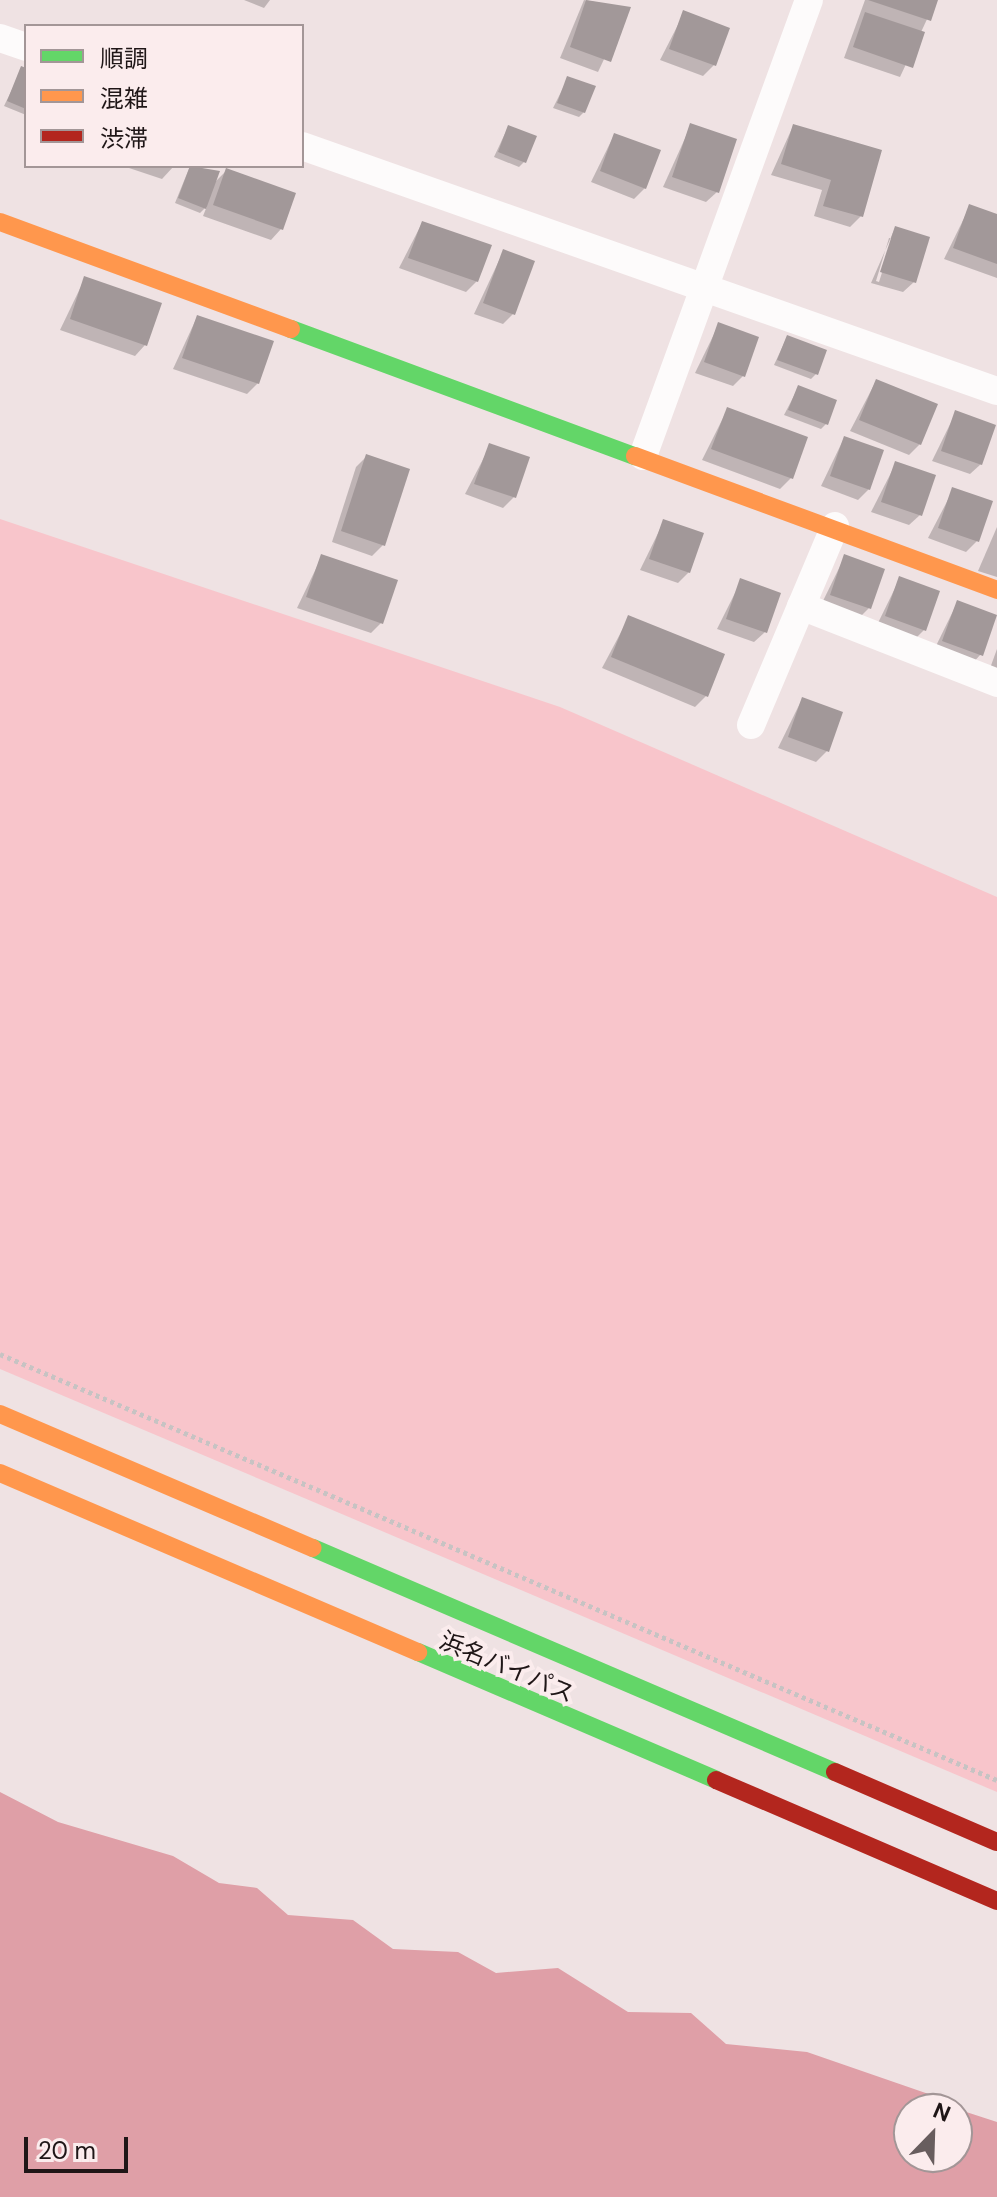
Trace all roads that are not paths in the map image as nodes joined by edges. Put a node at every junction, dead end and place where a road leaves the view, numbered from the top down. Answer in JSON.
{"nodes":[{"id":1,"x":809,"y":0,"type":"edge"},
{"id":2,"x":0,"y":38,"type":"edge"},
{"id":3,"x":24,"y":46,"type":"edge"},
{"id":4,"x":304,"y":147,"type":"edge"},
{"id":5,"x":0,"y":222,"type":"edge"},
{"id":6,"x":709,"y":289,"type":"junction"},
{"id":7,"x":997,"y":391,"type":"edge"},
{"id":8,"x":643,"y":456,"type":"junction"},
{"id":9,"x":835,"y":526,"type":"junction"},
{"id":10,"x":997,"y":590,"type":"edge"},
{"id":11,"x":801,"y":606,"type":"junction"},
{"id":12,"x":997,"y":683,"type":"edge"},
{"id":13,"x":751,"y":725,"type":"dead end"},
{"id":14,"x":0,"y":1414,"type":"edge"},
{"id":15,"x":0,"y":1473,"type":"edge"},
{"id":16,"x":997,"y":1842,"type":"edge"},
{"id":17,"x":997,"y":1901,"type":"edge"}],
"edges":[{"from":1,"to":6,"type":"street"},
{"from":2,"to":3,"type":"street"},
{"from":4,"to":6,"type":"street"},
{"from":5,"to":8,"type":"main road"},
{"from":6,"to":7,"type":"street"},
{"from":6,"to":8,"type":"street"},
{"from":8,"to":9,"type":"main road"},
{"from":9,"to":10,"type":"main road"},
{"from":9,"to":11,"type":"street"},
{"from":11,"to":12,"type":"street"},
{"from":11,"to":13,"type":"street"},
{"from":14,"to":16,"type":"main road","name":"浜名バイパス"},
{"from":15,"to":17,"type":"main road","name":"浜名バイパス"}]}
